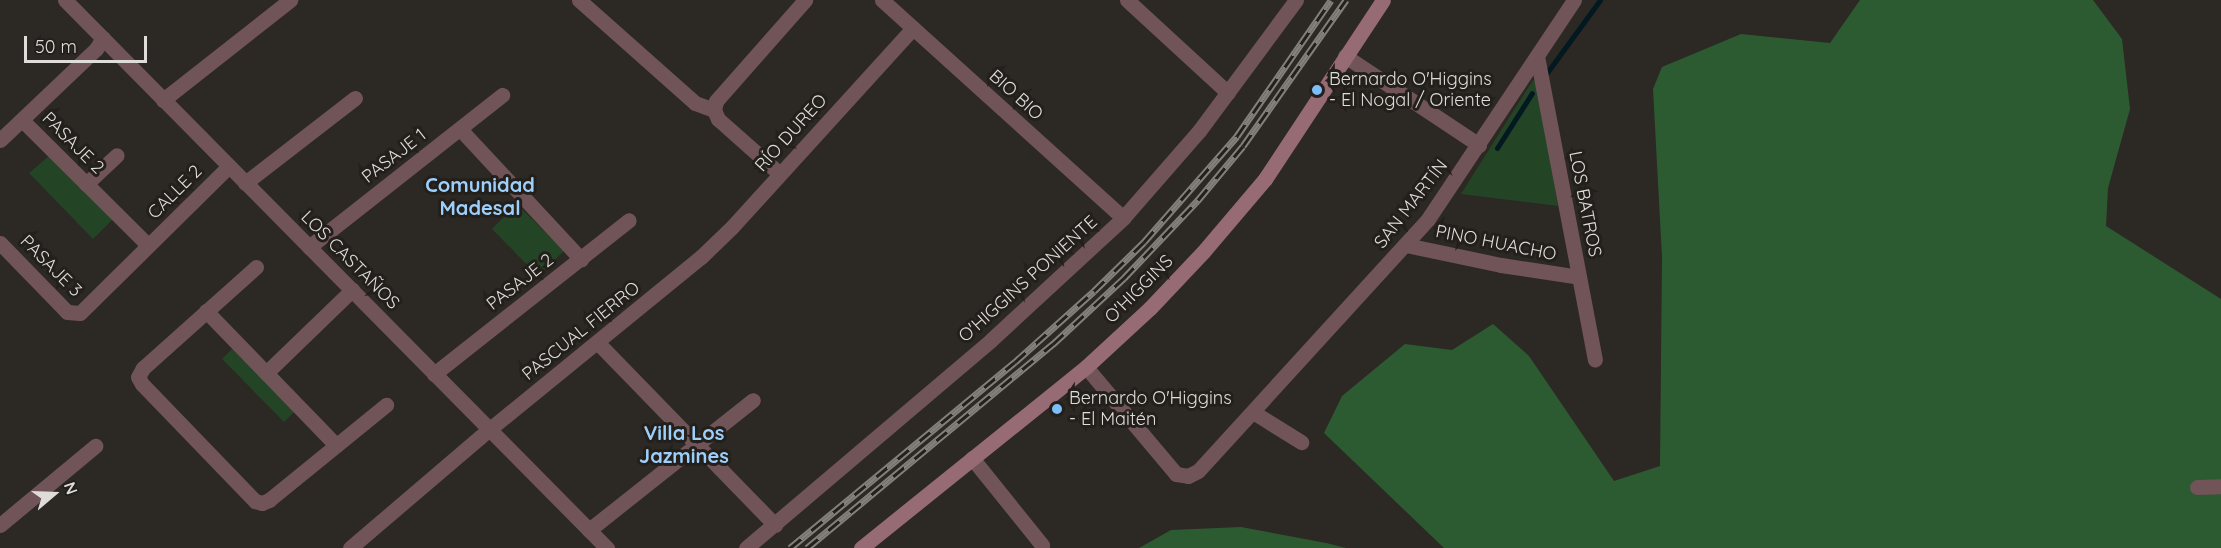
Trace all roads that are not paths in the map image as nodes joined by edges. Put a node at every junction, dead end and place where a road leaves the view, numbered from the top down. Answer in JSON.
{"nodes":[{"id":1,"x":64,"y":0,"type":"edge"},
{"id":2,"x":290,"y":0,"type":"edge"},
{"id":3,"x":579,"y":0,"type":"edge"},
{"id":4,"x":805,"y":0,"type":"edge"},
{"id":5,"x":882,"y":0,"type":"edge"},
{"id":6,"x":1127,"y":0,"type":"edge"},
{"id":7,"x":1296,"y":0,"type":"edge"},
{"id":8,"x":1383,"y":0,"type":"edge"},
{"id":9,"x":1574,"y":0,"type":"edge"},
{"id":10,"x":913,"y":28,"type":"junction"},
{"id":11,"x":102,"y":38,"type":"junction"},
{"id":12,"x":1345,"y":56,"type":"junction"},
{"id":13,"x":1537,"y":56,"type":"junction"},
{"id":14,"x":1228,"y":93,"type":"junction"},
{"id":15,"x":502,"y":96,"type":"dead end"},
{"id":16,"x":355,"y":98,"type":"dead end"},
{"id":17,"x":163,"y":100,"type":"junction"},
{"id":18,"x":714,"y":110,"type":"junction"},
{"id":19,"x":21,"y":120,"type":"junction"},
{"id":20,"x":460,"y":129,"type":"junction"},
{"id":21,"x":0,"y":140,"type":"edge"},
{"id":22,"x":1479,"y":145,"type":"junction"},
{"id":23,"x":117,"y":155,"type":"dead end"},
{"id":24,"x":229,"y":166,"type":"junction"},
{"id":25,"x":780,"y":174,"type":"junction"},
{"id":26,"x":245,"y":183,"type":"junction"},
{"id":27,"x":86,"y":184,"type":"junction"},
{"id":28,"x":1123,"y":218,"type":"junction"},
{"id":29,"x":629,"y":220,"type":"dead end"},
{"id":30,"x":0,"y":243,"type":"edge"},
{"id":31,"x":148,"y":245,"type":"junction"},
{"id":32,"x":1406,"y":245,"type":"junction"},
{"id":33,"x":309,"y":247,"type":"junction"},
{"id":34,"x":581,"y":259,"type":"junction"},
{"id":35,"x":696,"y":262,"type":"joint"},
{"id":36,"x":256,"y":267,"type":"dead end"},
{"id":37,"x":1579,"y":277,"type":"junction"},
{"id":38,"x":352,"y":290,"type":"junction"},
{"id":39,"x":206,"y":311,"type":"junction"},
{"id":40,"x":75,"y":314,"type":"joint"},
{"id":41,"x":598,"y":343,"type":"junction"},
{"id":42,"x":1595,"y":360,"type":"dead end"},
{"id":43,"x":1086,"y":367,"type":"junction"},
{"id":44,"x":266,"y":374,"type":"junction"},
{"id":45,"x":434,"y":374,"type":"junction"},
{"id":46,"x":753,"y":400,"type":"dead end"},
{"id":47,"x":386,"y":405,"type":"dead end"},
{"id":48,"x":1253,"y":411,"type":"junction"},
{"id":49,"x":490,"y":430,"type":"junction"},
{"id":50,"x":1301,"y":442,"type":"dead end"},
{"id":51,"x":336,"y":445,"type":"junction"},
{"id":52,"x":95,"y":446,"type":"dead end"},
{"id":53,"x":698,"y":446,"type":"junction"},
{"id":54,"x":972,"y":458,"type":"junction"},
{"id":55,"x":2221,"y":486,"type":"edge"},
{"id":56,"x":2197,"y":488,"type":"dead end"},
{"id":57,"x":0,"y":525,"type":"edge"},
{"id":58,"x":775,"y":525,"type":"junction"},
{"id":59,"x":590,"y":530,"type":"junction"},
{"id":60,"x":1042,"y":545,"type":"dead end"},
{"id":61,"x":350,"y":548,"type":"edge"},
{"id":62,"x":608,"y":548,"type":"edge"},
{"id":63,"x":746,"y":548,"type":"edge"},
{"id":64,"x":861,"y":548,"type":"edge"}],
"edges":[{"from":1,"to":11,"type":"street","name":"LOS CASTAÑOS"},
{"from":2,"to":17,"type":"street"},
{"from":3,"to":18,"type":"street"},
{"from":4,"to":18,"type":"street"},
{"from":5,"to":10,"type":"street","name":"BIO BIO"},
{"from":6,"to":14,"type":"street"},
{"from":7,"to":14,"type":"street","name":"O'HIGGINS PONIENTE"},
{"from":8,"to":12,"type":"street","name":"O'HIGGINS"},
{"from":9,"to":13,"type":"street","name":"SAN MARTÍN"},
{"from":10,"to":25,"type":"street","name":"RÍO DUREO"},
{"from":10,"to":28,"type":"street","name":"BIO BIO"},
{"from":11,"to":17,"type":"street","name":"LOS CASTAÑOS"},
{"from":11,"to":19,"type":"street"},
{"from":12,"to":22,"type":"street"},
{"from":12,"to":43,"type":"street","name":"O'HIGGINS"},
{"from":13,"to":22,"type":"street","name":"SAN MARTÍN"},
{"from":13,"to":37,"type":"street","name":"LOS BATROS"},
{"from":14,"to":28,"type":"street","name":"O'HIGGINS PONIENTE"},
{"from":15,"to":20,"type":"street","name":"PASAJE 1"},
{"from":16,"to":26,"type":"street"},
{"from":17,"to":24,"type":"street","name":"LOS CASTAÑOS"},
{"from":18,"to":25,"type":"street"},
{"from":19,"to":21,"type":"street"},
{"from":19,"to":27,"type":"street","name":"PASAJE 2"},
{"from":20,"to":33,"type":"street","name":"PASAJE 1"},
{"from":20,"to":34,"type":"street"},
{"from":22,"to":32,"type":"street","name":"SAN MARTÍN"},
{"from":23,"to":27,"type":"street"},
{"from":24,"to":26,"type":"street","name":"LOS CASTAÑOS"},
{"from":24,"to":31,"type":"street","name":"CALLE 2"},
{"from":25,"to":35,"type":"street","name":"RÍO DUREO"},
{"from":26,"to":33,"type":"street","name":"LOS CASTAÑOS"},
{"from":27,"to":31,"type":"street","name":"PASAJE 2"},
{"from":28,"to":58,"type":"street","name":"O'HIGGINS PONIENTE"},
{"from":29,"to":34,"type":"street","name":"PASAJE 2"},
{"from":30,"to":40,"type":"street","name":"PASAJE 3"},
{"from":31,"to":40,"type":"street","name":"CALLE 2"},
{"from":32,"to":37,"type":"street","name":"PINO HUACHO"},
{"from":32,"to":48,"type":"street","name":"SAN MARTÍN"},
{"from":33,"to":38,"type":"street","name":"LOS CASTAÑOS"},
{"from":34,"to":45,"type":"street","name":"PASAJE 2"},
{"from":35,"to":41,"type":"street","name":"PASCUAL FIERRO"},
{"from":36,"to":39,"type":"street"},
{"from":37,"to":42,"type":"street","name":"LOS BATROS"},
{"from":38,"to":44,"type":"street"},
{"from":38,"to":45,"type":"street","name":"LOS CASTAÑOS"},
{"from":39,"to":44,"type":"street"},
{"from":39,"to":51,"type":"street"},
{"from":41,"to":49,"type":"street","name":"PASCUAL FIERRO"},
{"from":41,"to":53,"type":"street"},
{"from":43,"to":48,"type":"street","name":"SAN MARTÍN"},
{"from":43,"to":54,"type":"street","name":"O'HIGGINS"},
{"from":44,"to":51,"type":"street"},
{"from":45,"to":49,"type":"street","name":"LOS CASTAÑOS"},
{"from":46,"to":53,"type":"street"},
{"from":47,"to":51,"type":"street"},
{"from":48,"to":50,"type":"street"},
{"from":49,"to":59,"type":"street","name":"LOS CASTAÑOS"},
{"from":49,"to":61,"type":"street","name":"PASCUAL FIERRO"},
{"from":52,"to":57,"type":"street"},
{"from":53,"to":58,"type":"street"},
{"from":53,"to":59,"type":"street"},
{"from":54,"to":60,"type":"street"},
{"from":54,"to":64,"type":"street","name":"O'HIGGINS"},
{"from":55,"to":56,"type":"street"},
{"from":58,"to":63,"type":"street","name":"O'HIGGINS PONIENTE"},
{"from":59,"to":62,"type":"street","name":"LOS CASTAÑOS"}]}
